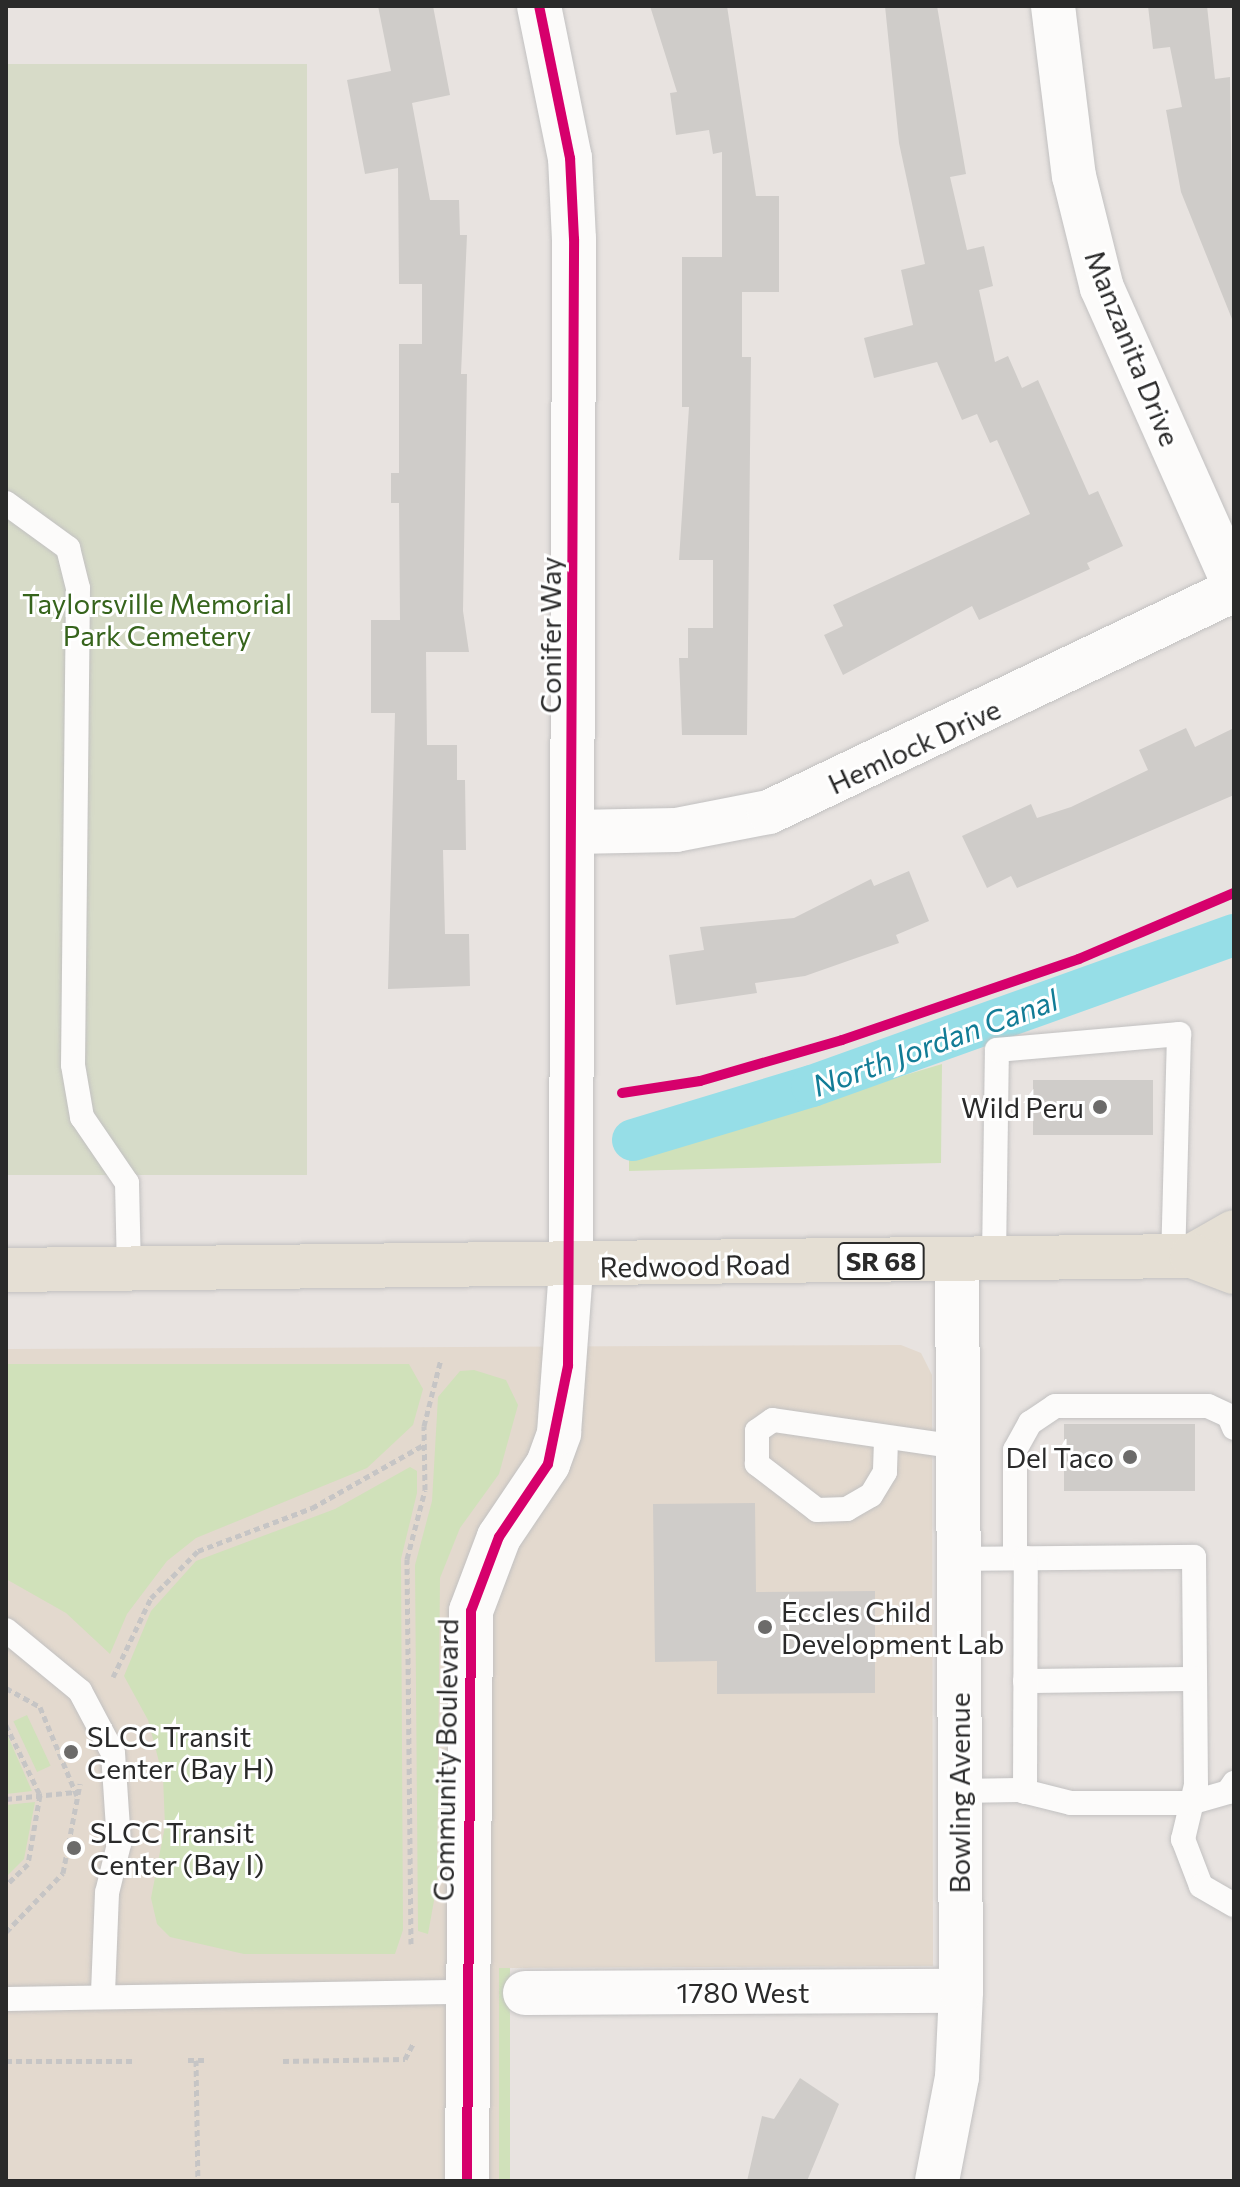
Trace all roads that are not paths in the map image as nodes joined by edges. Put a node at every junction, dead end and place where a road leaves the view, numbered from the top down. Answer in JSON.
{"nodes":[{"id":1,"x":539,"y":6,"type":"edge"},
{"id":2,"x":1053,"y":6,"type":"edge"},
{"id":3,"x":6,"y":503,"type":"edge"},
{"id":4,"x":1234,"y":588,"type":"edge"},
{"id":5,"x":574,"y":832,"type":"junction"},
{"id":6,"x":1234,"y":1232,"type":"edge"},
{"id":7,"x":1182,"y":1256,"type":"junction"},
{"id":8,"x":976,"y":1259,"type":"junction"},
{"id":9,"x":571,"y":1268,"type":"junction"},
{"id":10,"x":129,"y":1269,"type":"junction"},
{"id":11,"x":6,"y":1270,"type":"edge"},
{"id":12,"x":1234,"y":1272,"type":"edge"},
{"id":13,"x":1234,"y":1428,"type":"edge"},
{"id":14,"x":886,"y":1441,"type":"junction"},
{"id":15,"x":957,"y":1447,"type":"junction"},
{"id":16,"x":1021,"y":1558,"type":"junction"},
{"id":17,"x":958,"y":1559,"type":"junction"},
{"id":18,"x":6,"y":1630,"type":"edge"},
{"id":19,"x":1195,"y":1679,"type":"junction"},
{"id":20,"x":1025,"y":1681,"type":"junction"},
{"id":21,"x":1234,"y":1783,"type":"edge"},
{"id":22,"x":958,"y":1791,"type":"junction"},
{"id":23,"x":1025,"y":1792,"type":"junction"},
{"id":24,"x":1190,"y":1803,"type":"junction"},
{"id":25,"x":1234,"y":1905,"type":"edge"},
{"id":26,"x":961,"y":1991,"type":"junction"},
{"id":27,"x":466,"y":1992,"type":"junction"},
{"id":28,"x":525,"y":1993,"type":"dead end"},
{"id":29,"x":103,"y":1994,"type":"junction"},
{"id":30,"x":6,"y":1999,"type":"edge"},
{"id":31,"x":467,"y":2181,"type":"edge"},
{"id":32,"x":937,"y":2181,"type":"edge"}],
"edges":[{"from":1,"to":5,"type":"street","name":"Conifer Way"},
{"from":2,"to":4,"type":"street","name":"Manzanita Drive"},
{"from":3,"to":10,"type":"lane"},
{"from":4,"to":5,"type":"street","name":"Hemlock Drive"},
{"from":5,"to":9,"type":"street","name":"Conifer Way"},
{"from":6,"to":7,"type":"main road","name":"Redwood Road","number":"SR 68"},
{"from":7,"to":8,"type":"main road","name":"Redwood Road","number":"SR 68"},
{"from":7,"to":8,"type":"lane"},
{"from":7,"to":12,"type":"main road","name":"Redwood Road","number":"SR 68"},
{"from":8,"to":9,"type":"main road","name":"Redwood Road","number":"SR 68"},
{"from":8,"to":15,"type":"street","name":"Bowling Avenue"},
{"from":9,"to":10,"type":"main road","name":"Redwood Road","number":"SR 68"},
{"from":9,"to":27,"type":"street","name":"Community Boulevard"},
{"from":10,"to":11,"type":"main road","name":"Redwood Road","number":"SR 68"},
{"from":13,"to":16,"type":"lane"},
{"from":14,"to":14,"type":"lane"},
{"from":14,"to":15,"type":"lane"},
{"from":15,"to":17,"type":"street","name":"Bowling Avenue"},
{"from":16,"to":17,"type":"lane"},
{"from":16,"to":19,"type":"lane"},
{"from":16,"to":20,"type":"lane"},
{"from":17,"to":22,"type":"street","name":"Bowling Avenue"},
{"from":18,"to":29,"type":"lane"},
{"from":19,"to":20,"type":"lane"},
{"from":19,"to":24,"type":"lane"},
{"from":20,"to":23,"type":"lane"},
{"from":21,"to":24,"type":"lane"},
{"from":22,"to":23,"type":"lane"},
{"from":22,"to":26,"type":"street","name":"Bowling Avenue"},
{"from":23,"to":24,"type":"lane"},
{"from":24,"to":25,"type":"lane"},
{"from":26,"to":28,"type":"street","name":"1780 West"},
{"from":26,"to":32,"type":"street","name":"Bowling Avenue"},
{"from":27,"to":29,"type":"lane"},
{"from":27,"to":31,"type":"street","name":"Community Boulevard"},
{"from":29,"to":30,"type":"lane"}]}
